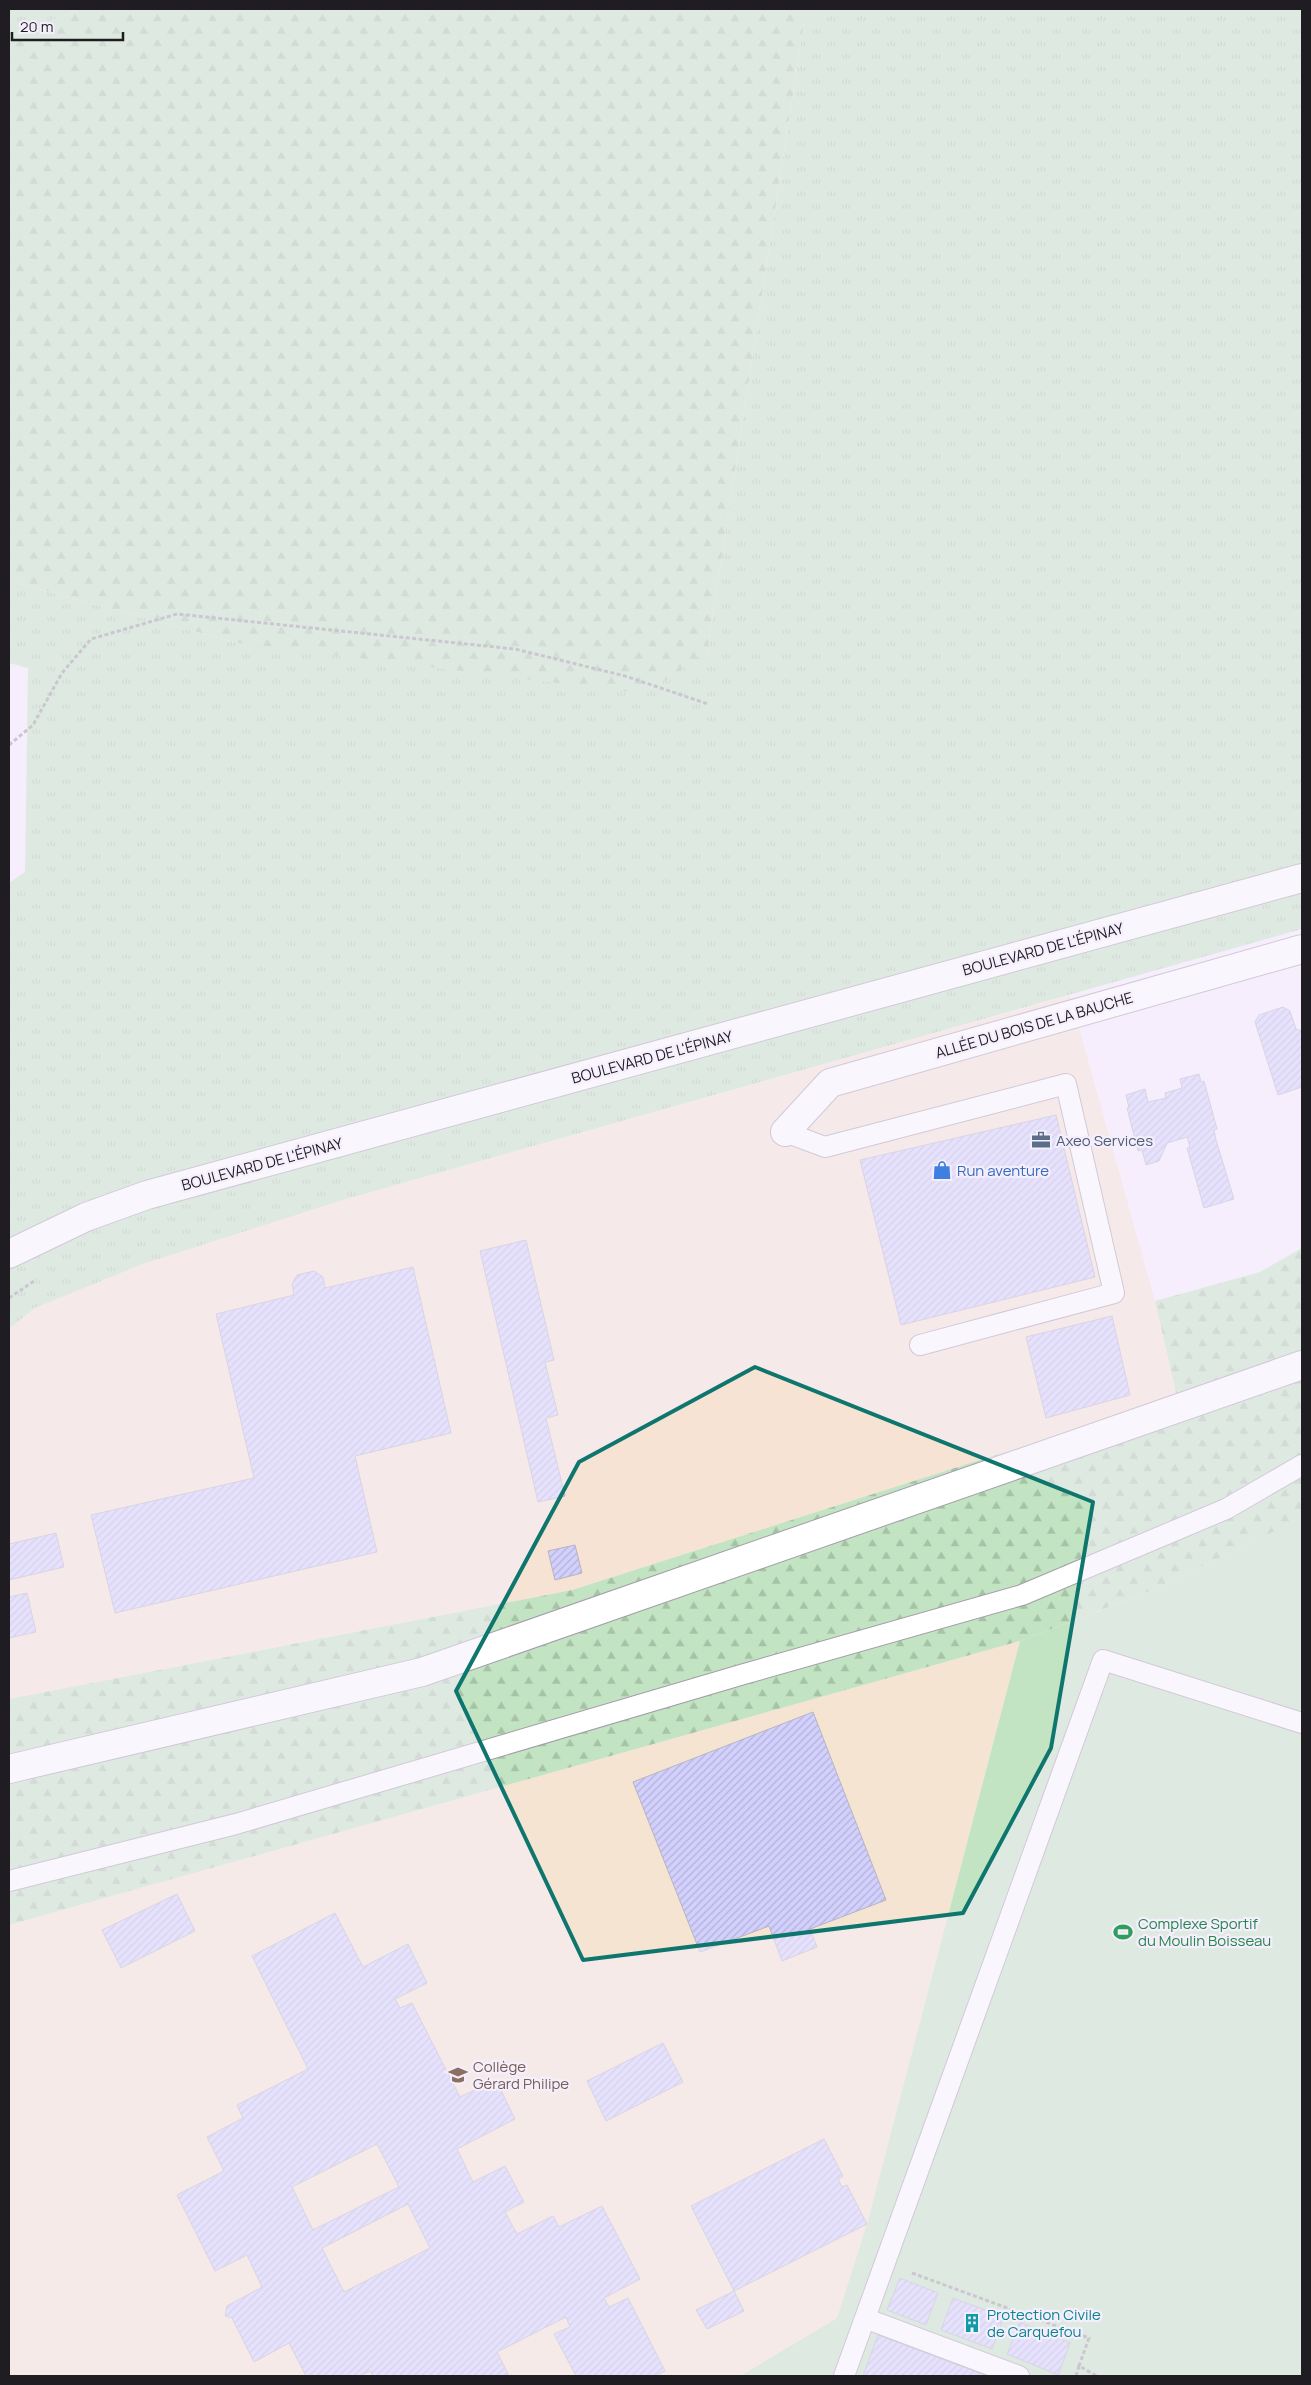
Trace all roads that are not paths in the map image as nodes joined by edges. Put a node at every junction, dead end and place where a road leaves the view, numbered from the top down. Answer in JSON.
{"nodes":[{"id":1,"x":1302,"y":878,"type":"edge"},
{"id":2,"x":1302,"y":948,"type":"edge"},
{"id":3,"x":785,"y":1132,"type":"joint"},
{"id":4,"x":9,"y":1254,"type":"edge"},
{"id":5,"x":920,"y":1345,"type":"dead end"},
{"id":6,"x":1302,"y":1365,"type":"edge"},
{"id":7,"x":1302,"y":1465,"type":"edge"},
{"id":8,"x":1302,"y":1723,"type":"edge"},
{"id":9,"x":9,"y":1769,"type":"edge"},
{"id":10,"x":9,"y":1881,"type":"edge"},
{"id":11,"x":867,"y":2318,"type":"junction"},
{"id":12,"x":844,"y":2376,"type":"edge"},
{"id":13,"x":1019,"y":2376,"type":"edge"}],
"edges":[{"from":1,"to":4,"type":"street","name":"BOULEVARD DE L'ÉPINAY"},
{"from":2,"to":3,"type":"street","name":"ALLÉE DU BOIS DE LA BAUCHE"},
{"from":3,"to":5,"type":"lane"},
{"from":6,"to":9,"type":"street"},
{"from":7,"to":10,"type":"lane"},
{"from":8,"to":11,"type":"lane"},
{"from":11,"to":12,"type":"lane"},
{"from":11,"to":13,"type":"lane"}]}
